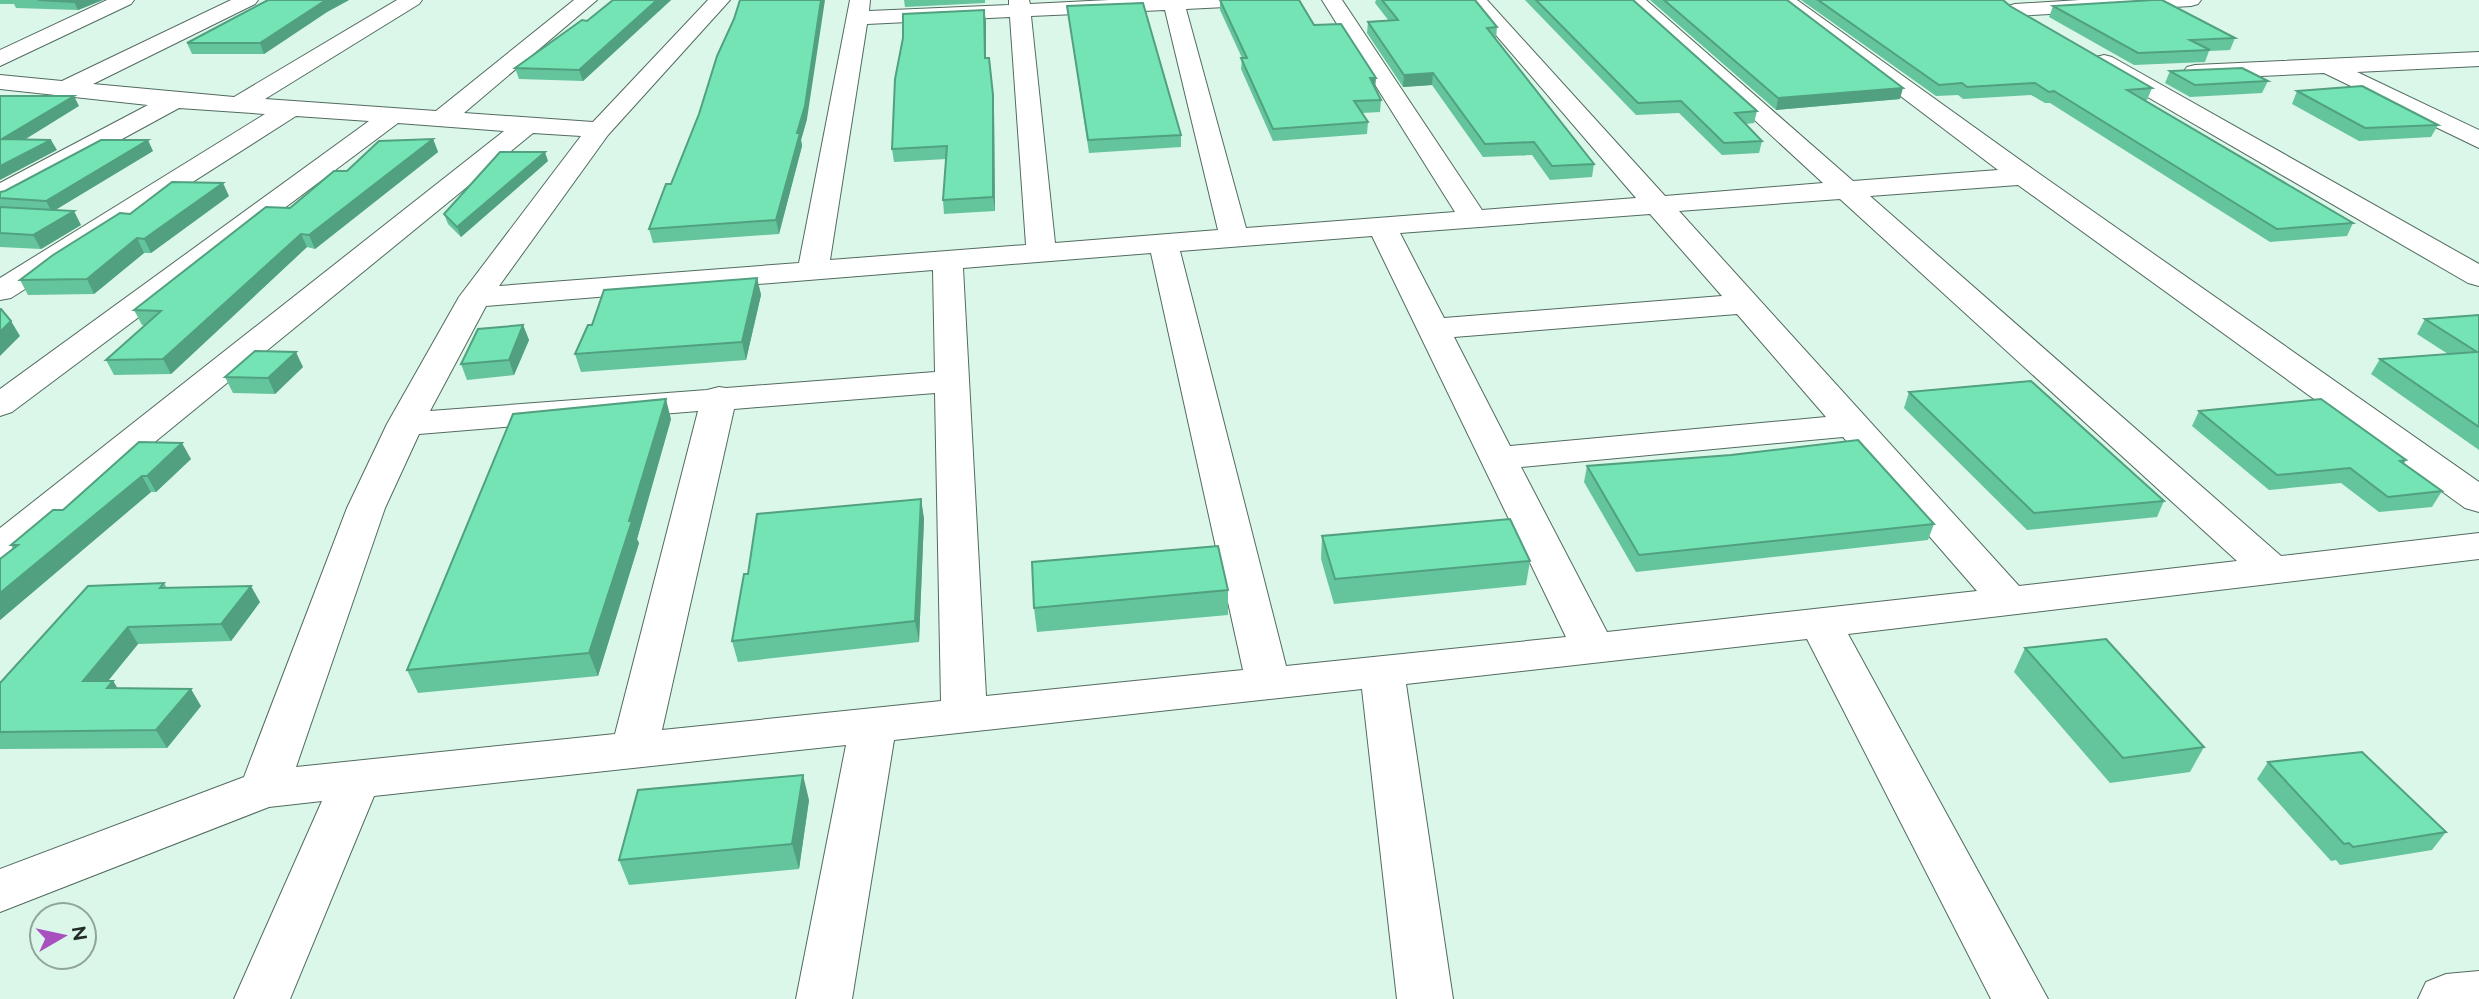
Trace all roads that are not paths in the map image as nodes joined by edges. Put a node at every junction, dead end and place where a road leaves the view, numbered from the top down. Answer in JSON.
{"nodes":[{"id":1,"x":124,"y":0,"type":"edge"},
{"id":2,"x":248,"y":0,"type":"edge"},
{"id":3,"x":412,"y":0,"type":"edge"},
{"id":4,"x":587,"y":0,"type":"edge"},
{"id":5,"x":720,"y":0,"type":"edge"},
{"id":6,"x":1245,"y":0,"type":"edge"},
{"id":7,"x":1332,"y":0,"type":"edge"},
{"id":8,"x":1476,"y":0,"type":"edge"},
{"id":9,"x":1634,"y":0,"type":"edge"},
{"id":10,"x":1784,"y":0,"type":"edge"},
{"id":11,"x":2191,"y":0,"type":"edge"},
{"id":12,"x":1173,"y":2,"type":"edge"},
{"id":13,"x":1020,"y":5,"type":"edge"},
{"id":14,"x":2007,"y":5,"type":"edge"},
{"id":15,"x":859,"y":9,"type":"edge"},
{"id":16,"x":2049,"y":29,"type":"edge"},
{"id":17,"x":2082,"y":49,"type":"edge"},
{"id":18,"x":0,"y":59,"type":"edge"},
{"id":19,"x":2479,"y":59,"type":"edge"},
{"id":20,"x":2328,"y":66,"type":"junction"},
{"id":21,"x":2126,"y":75,"type":"junction"},
{"id":22,"x":0,"y":82,"type":"edge"},
{"id":23,"x":67,"y":88,"type":"junction"},
{"id":24,"x":175,"y":100,"type":"junction"},
{"id":25,"x":238,"y":105,"type":"junction"},
{"id":26,"x":292,"y":108,"type":"junction"},
{"id":27,"x":392,"y":116,"type":"junction"},
{"id":28,"x":442,"y":119,"type":"junction"},
{"id":29,"x":527,"y":125,"type":"junction"},
{"id":30,"x":599,"y":130,"type":"junction"},
{"id":31,"x":2479,"y":140,"type":"edge"},
{"id":32,"x":2024,"y":176,"type":"junction"},
{"id":33,"x":1847,"y":190,"type":"junction"},
{"id":34,"x":0,"y":194,"type":"edge"},
{"id":35,"x":1655,"y":205,"type":"junction"},
{"id":36,"x":1474,"y":219,"type":"junction"},
{"id":37,"x":1382,"y":226,"type":"junction"},
{"id":38,"x":1234,"y":237,"type":"junction"},
{"id":39,"x":1163,"y":243,"type":"junction"},
{"id":40,"x":1041,"y":253,"type":"junction"},
{"id":41,"x":948,"y":260,"type":"junction"},
{"id":42,"x":813,"y":271,"type":"junction"},
{"id":43,"x":2479,"y":277,"type":"edge"},
{"id":44,"x":0,"y":291,"type":"edge"},
{"id":45,"x":475,"y":297,"type":"junction"},
{"id":46,"x":1744,"y":304,"type":"junction"},
{"id":47,"x":1434,"y":329,"type":"junction"},
{"id":48,"x":952,"y":381,"type":"junction"},
{"id":49,"x":719,"y":397,"type":"junction"},
{"id":50,"x":0,"y":405,"type":"edge"},
{"id":51,"x":405,"y":424,"type":"junction"},
{"id":52,"x":1852,"y":425,"type":"junction"},
{"id":53,"x":1499,"y":458,"type":"junction"},
{"id":54,"x":2479,"y":500,"type":"edge"},
{"id":55,"x":2479,"y":546,"type":"edge"},
{"id":56,"x":0,"y":548,"type":"edge"},
{"id":57,"x":2273,"y":571,"type":"junction"},
{"id":58,"x":2010,"y":602,"type":"junction"},
{"id":59,"x":1821,"y":624,"type":"junction"},
{"id":60,"x":1594,"y":649,"type":"junction"},
{"id":61,"x":1382,"y":672,"type":"junction"},
{"id":62,"x":1268,"y":683,"type":"junction"},
{"id":63,"x":964,"y":715,"type":"junction"},
{"id":64,"x":873,"y":725,"type":"junction"},
{"id":65,"x":634,"y":751,"type":"junction"},
{"id":66,"x":356,"y":780,"type":"junction"},
{"id":67,"x":264,"y":789,"type":"junction"},
{"id":68,"x":0,"y":891,"type":"edge"},
{"id":69,"x":2479,"y":996,"type":"edge"},
{"id":70,"x":262,"y":999,"type":"edge"},
{"id":71,"x":824,"y":999,"type":"edge"},
{"id":72,"x":1424,"y":999,"type":"edge"},
{"id":73,"x":2020,"y":999,"type":"edge"},
{"id":74,"x":2446,"y":999,"type":"edge"}],
"edges":[{"from":1,"to":18,"type":"street"},
{"from":2,"to":23,"type":"street"},
{"from":3,"to":25,"type":"street"},
{"from":4,"to":28,"type":"street"},
{"from":5,"to":30,"type":"street"},
{"from":6,"to":12,"type":"street"},
{"from":7,"to":36,"type":"street"},
{"from":8,"to":35,"type":"street"},
{"from":9,"to":33,"type":"street"},
{"from":10,"to":32,"type":"street"},
{"from":11,"to":14,"type":"street"},
{"from":12,"to":13,"type":"street"},
{"from":12,"to":38,"type":"street"},
{"from":13,"to":15,"type":"street"},
{"from":13,"to":40,"type":"street"},
{"from":14,"to":16,"type":"street"},
{"from":15,"to":42,"type":"street"},
{"from":17,"to":21,"type":"street"},
{"from":19,"to":20,"type":"street"},
{"from":20,"to":21,"type":"street"},
{"from":20,"to":31,"type":"street"},
{"from":21,"to":43,"type":"street"},
{"from":22,"to":23,"type":"street"},
{"from":23,"to":24,"type":"street"},
{"from":24,"to":25,"type":"street"},
{"from":24,"to":34,"type":"street"},
{"from":25,"to":26,"type":"street"},
{"from":26,"to":27,"type":"street"},
{"from":26,"to":44,"type":"street"},
{"from":27,"to":28,"type":"street"},
{"from":27,"to":50,"type":"street"},
{"from":28,"to":29,"type":"street"},
{"from":29,"to":30,"type":"street"},
{"from":29,"to":56,"type":"street"},
{"from":30,"to":45,"type":"street"},
{"from":32,"to":33,"type":"street"},
{"from":32,"to":54,"type":"street"},
{"from":33,"to":35,"type":"street"},
{"from":33,"to":57,"type":"street"},
{"from":35,"to":36,"type":"street"},
{"from":35,"to":46,"type":"street"},
{"from":36,"to":37,"type":"street"},
{"from":37,"to":38,"type":"street"},
{"from":37,"to":47,"type":"street"},
{"from":38,"to":39,"type":"street"},
{"from":39,"to":40,"type":"street"},
{"from":39,"to":62,"type":"street"},
{"from":40,"to":41,"type":"street"},
{"from":41,"to":42,"type":"street"},
{"from":41,"to":48,"type":"street"},
{"from":42,"to":45,"type":"street"},
{"from":45,"to":51,"type":"street"},
{"from":46,"to":47,"type":"street"},
{"from":46,"to":52,"type":"street"},
{"from":47,"to":53,"type":"street"},
{"from":48,"to":49,"type":"street"},
{"from":48,"to":63,"type":"street"},
{"from":49,"to":51,"type":"street"},
{"from":49,"to":65,"type":"street"},
{"from":51,"to":67,"type":"street"},
{"from":52,"to":53,"type":"street"},
{"from":52,"to":58,"type":"street"},
{"from":53,"to":60,"type":"street"},
{"from":55,"to":57,"type":"street"},
{"from":57,"to":58,"type":"street"},
{"from":58,"to":59,"type":"street"},
{"from":59,"to":60,"type":"street"},
{"from":59,"to":73,"type":"street"},
{"from":60,"to":61,"type":"street"},
{"from":61,"to":62,"type":"street"},
{"from":61,"to":72,"type":"street"},
{"from":62,"to":63,"type":"street"},
{"from":63,"to":64,"type":"street"},
{"from":64,"to":65,"type":"street"},
{"from":64,"to":71,"type":"street"},
{"from":65,"to":66,"type":"street"},
{"from":66,"to":67,"type":"street"},
{"from":66,"to":70,"type":"street"},
{"from":67,"to":68,"type":"street"},
{"from":69,"to":74,"type":"street"}]}
